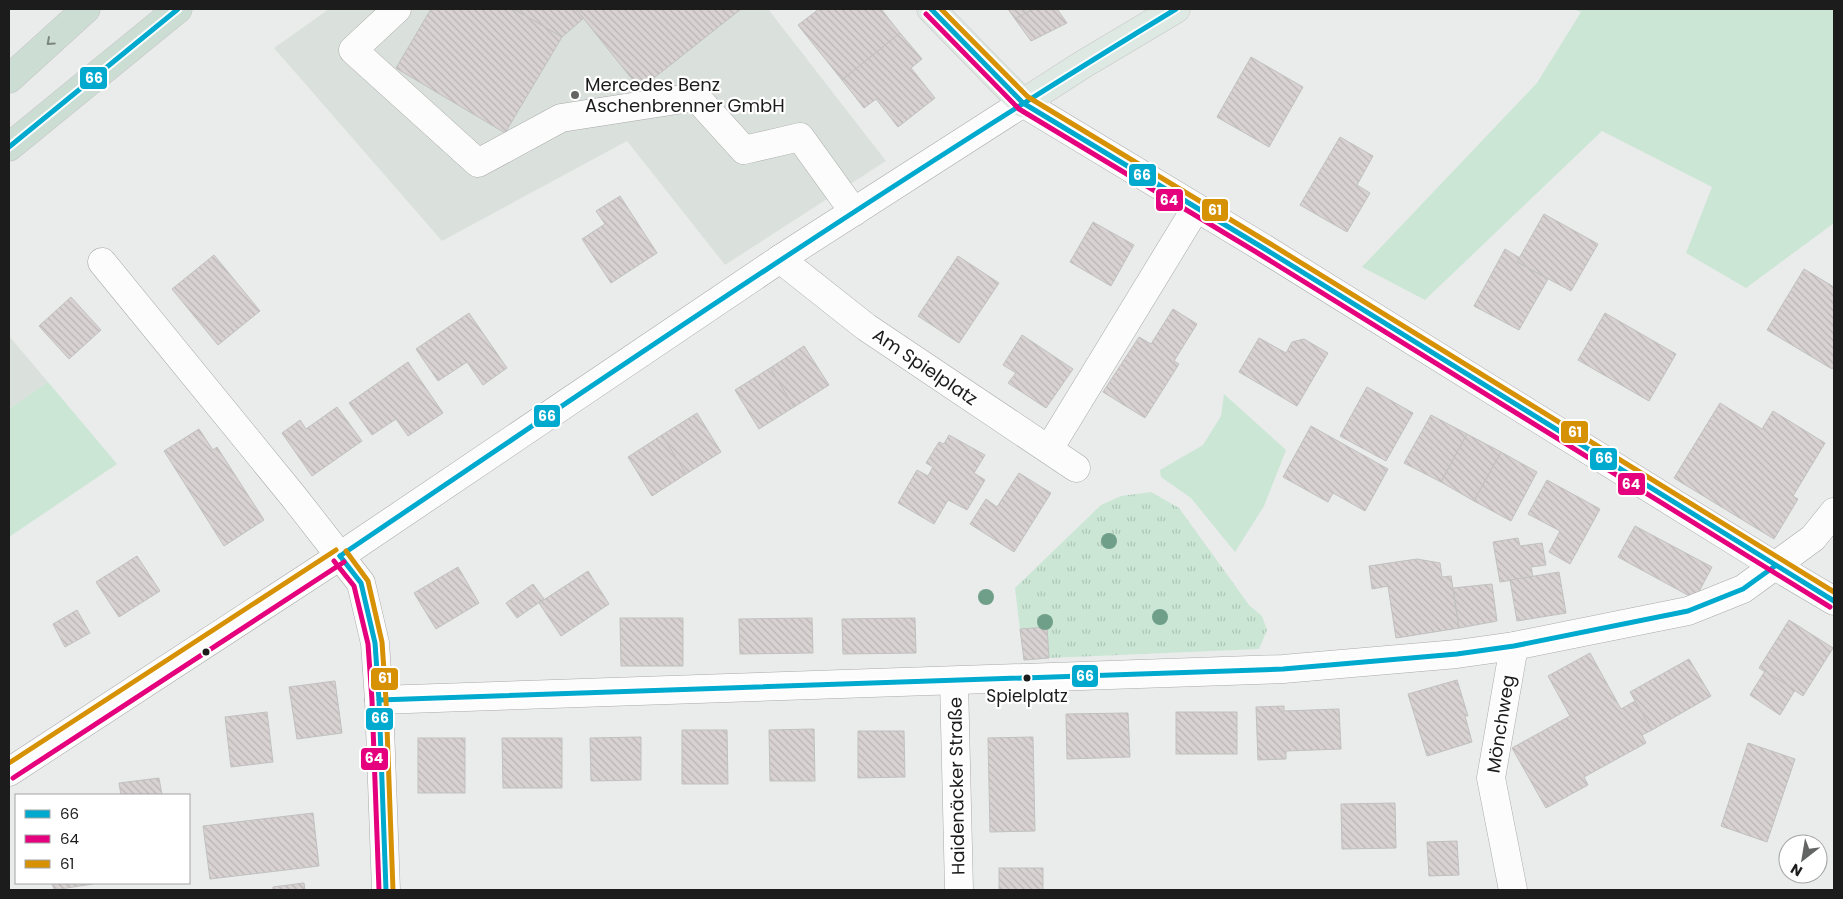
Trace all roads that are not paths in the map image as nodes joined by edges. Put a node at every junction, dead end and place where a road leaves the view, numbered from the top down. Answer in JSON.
{"nodes":[{"id":1,"x":86,"y":9,"type":"edge"},
{"id":2,"x":178,"y":9,"type":"edge"},
{"id":3,"x":397,"y":9,"type":"edge"},
{"id":4,"x":931,"y":9,"type":"edge"},
{"id":5,"x":1176,"y":9,"type":"edge"},
{"id":6,"x":9,"y":79,"type":"edge"},
{"id":7,"x":1023,"y":103,"type":"junction"},
{"id":8,"x":9,"y":147,"type":"edge"},
{"id":9,"x":1196,"y":208,"type":"junction"},
{"id":10,"x":854,"y":212,"type":"junction"},
{"id":11,"x":780,"y":259,"type":"junction"},
{"id":12,"x":102,"y":262,"type":"dead end"},
{"id":13,"x":1049,"y":449,"type":"junction"},
{"id":14,"x":1076,"y":468,"type":"dead end"},
{"id":15,"x":1834,"y":512,"type":"edge"},
{"id":16,"x":340,"y":556,"type":"junction"},
{"id":17,"x":1775,"y":566,"type":"junction"},
{"id":18,"x":1834,"y":601,"type":"edge"},
{"id":19,"x":1514,"y":646,"type":"junction"},
{"id":20,"x":954,"y":681,"type":"junction"},
{"id":21,"x":379,"y":700,"type":"junction"},
{"id":22,"x":9,"y":772,"type":"edge"},
{"id":23,"x":386,"y":890,"type":"edge"},
{"id":24,"x":959,"y":890,"type":"edge"},
{"id":25,"x":1513,"y":890,"type":"edge"}],
"edges":[{"from":1,"to":6,"type":"highway","one_way":true},
{"from":2,"to":8,"type":"highway"},
{"from":3,"to":10,"type":"street"},
{"from":4,"to":7,"type":"main road"},
{"from":5,"to":7,"type":"main road"},
{"from":7,"to":9,"type":"street"},
{"from":7,"to":10,"type":"street"},
{"from":9,"to":13,"type":"street"},
{"from":9,"to":17,"type":"street"},
{"from":10,"to":11,"type":"street"},
{"from":11,"to":13,"type":"street","name":"Am Spielplatz"},
{"from":11,"to":16,"type":"street"},
{"from":12,"to":16,"type":"street"},
{"from":13,"to":14,"type":"street","name":"Am Spielplatz"},
{"from":15,"to":17,"type":"street"},
{"from":16,"to":21,"type":"street"},
{"from":16,"to":22,"type":"street"},
{"from":17,"to":18,"type":"street"},
{"from":17,"to":19,"type":"street"},
{"from":19,"to":20,"type":"street"},
{"from":19,"to":25,"type":"street","name":"Mönchweg"},
{"from":20,"to":21,"type":"street"},
{"from":20,"to":24,"type":"street","name":"Haidenäcker Straße"},
{"from":21,"to":23,"type":"street"}]}
